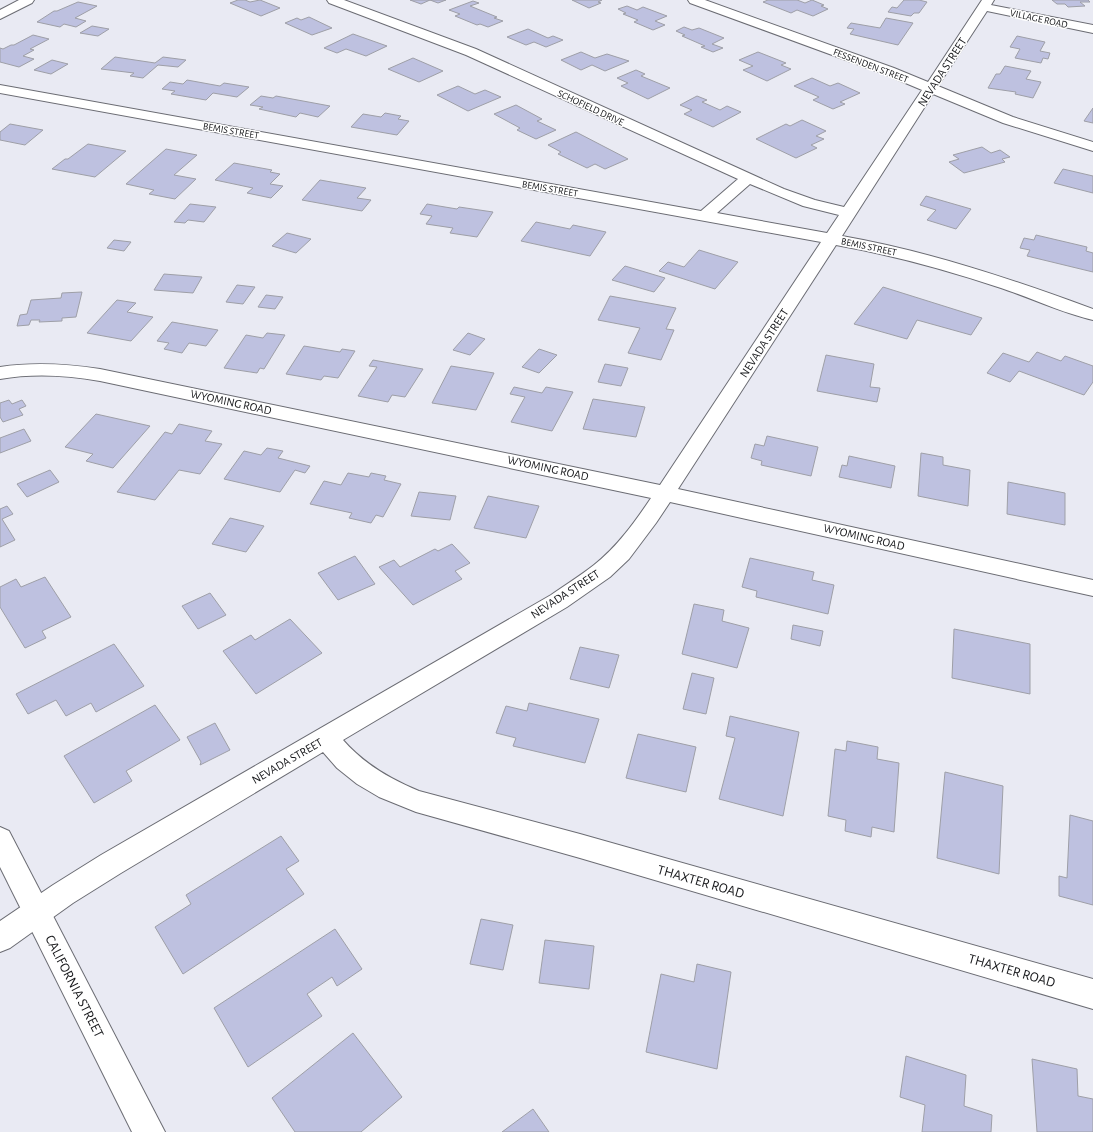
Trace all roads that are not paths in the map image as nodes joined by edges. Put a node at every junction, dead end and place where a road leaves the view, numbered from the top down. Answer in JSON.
{"nodes":[{"id":1,"x":28,"y":0,"type":"edge"},
{"id":2,"x":333,"y":0,"type":"edge"},
{"id":3,"x":694,"y":0,"type":"edge"},
{"id":4,"x":986,"y":3,"type":"edge"},
{"id":5,"x":0,"y":14,"type":"edge"},
{"id":6,"x":1093,"y":29,"type":"edge"},
{"id":7,"x":0,"y":88,"type":"edge"},
{"id":8,"x":932,"y":88,"type":"junction"},
{"id":9,"x":1093,"y":147,"type":"edge"},
{"id":10,"x":748,"y":178,"type":"junction"},
{"id":11,"x":849,"y":214,"type":"junction"},
{"id":12,"x":704,"y":216,"type":"junction"},
{"id":13,"x":832,"y":239,"type":"junction"},
{"id":14,"x":1093,"y":315,"type":"edge"},
{"id":15,"x":0,"y":373,"type":"edge"},
{"id":16,"x":665,"y":493,"type":"junction"},
{"id":17,"x":1093,"y":588,"type":"edge"},
{"id":18,"x":326,"y":738,"type":"junction"},
{"id":19,"x":0,"y":839,"type":"edge"},
{"id":20,"x":37,"y":912,"type":"junction"},
{"id":21,"x":0,"y":938,"type":"edge"},
{"id":22,"x":1093,"y":994,"type":"edge"},
{"id":23,"x":149,"y":1132,"type":"edge"}],
"edges":[{"from":1,"to":5,"type":"street"},
{"from":2,"to":10,"type":"street","name":"SCHOFIELD DRIVE"},
{"from":3,"to":8,"type":"street","name":"FESSENDEN STREET"},
{"from":4,"to":6,"type":"street","name":"VILLAGE ROAD"},
{"from":4,"to":8,"type":"street","name":"NEVADA STREET"},
{"from":7,"to":12,"type":"street","name":"BEMIS STREET"},
{"from":8,"to":9,"type":"street","name":"FESSENDEN STREET"},
{"from":8,"to":11,"type":"street","name":"NEVADA STREET"},
{"from":10,"to":11,"type":"street","name":"SCHOFIELD DRIVE"},
{"from":10,"to":12,"type":"street"},
{"from":11,"to":13,"type":"street","name":"NEVADA STREET"},
{"from":12,"to":13,"type":"street","name":"BEMIS STREET"},
{"from":13,"to":14,"type":"street","name":"BEMIS STREET"},
{"from":13,"to":16,"type":"street","name":"NEVADA STREET"},
{"from":15,"to":16,"type":"street","name":"WYOMING ROAD"},
{"from":16,"to":17,"type":"street","name":"WYOMING ROAD"},
{"from":16,"to":18,"type":"street","name":"NEVADA STREET"},
{"from":18,"to":20,"type":"street","name":"NEVADA STREET"},
{"from":18,"to":22,"type":"street","name":"THAXTER ROAD"},
{"from":19,"to":20,"type":"street","name":"CALIFORNIA STREET"},
{"from":20,"to":21,"type":"street","name":"NEVADA STREET"},
{"from":20,"to":23,"type":"street","name":"CALIFORNIA STREET"}]}
